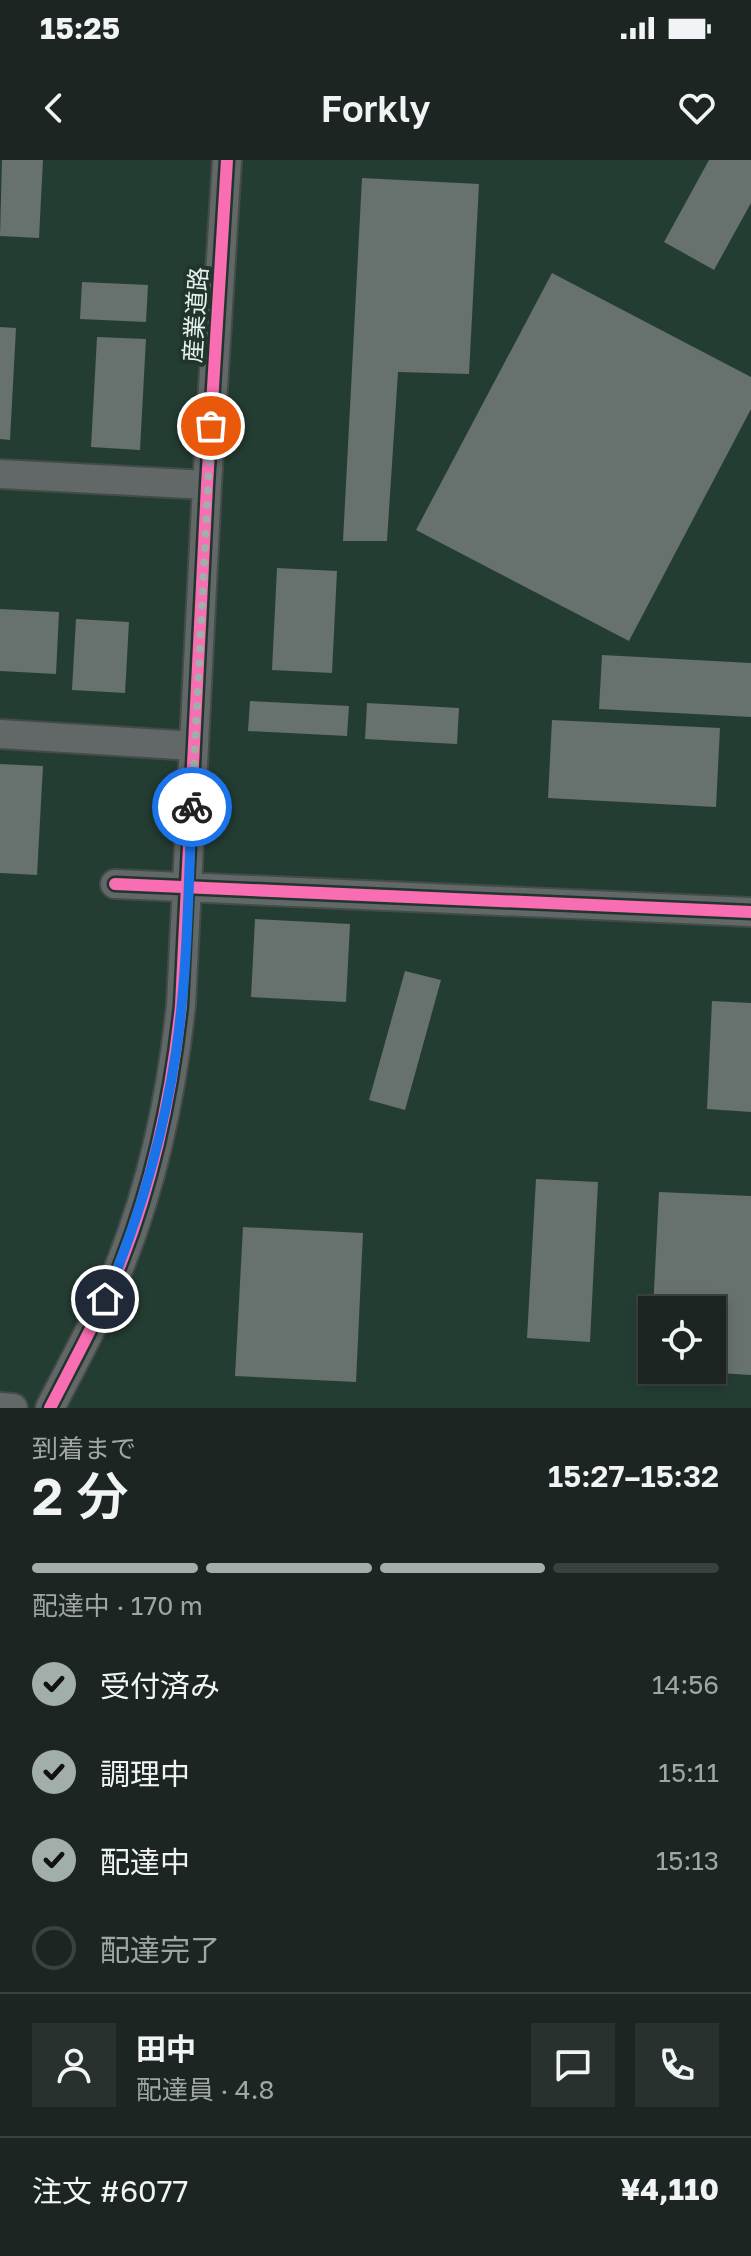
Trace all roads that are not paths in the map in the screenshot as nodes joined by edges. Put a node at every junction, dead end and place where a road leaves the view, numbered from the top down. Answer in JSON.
{"nodes":[{"id":1,"x":227,"y":160,"type":"edge"},
{"id":2,"x":0,"y":474,"type":"edge"},
{"id":3,"x":207,"y":485,"type":"junction"},
{"id":4,"x":0,"y":734,"type":"edge"},
{"id":5,"x":194,"y":746,"type":"junction"},
{"id":6,"x":115,"y":884,"type":"dead end"},
{"id":7,"x":188,"y":886,"type":"junction"},
{"id":8,"x":751,"y":912,"type":"edge"},
{"id":9,"x":0,"y":1407,"type":"edge"},
{"id":10,"x":13,"y":1408,"type":"edge"},
{"id":11,"x":50,"y":1408,"type":"edge"}],
"edges":[{"from":1,"to":3,"type":"street","name":"産業道路"},
{"from":2,"to":3,"type":"street"},
{"from":3,"to":5,"type":"street","name":"産業道路"},
{"from":4,"to":5,"type":"street"},
{"from":5,"to":7,"type":"street","name":"産業道路"},
{"from":6,"to":7,"type":"street"},
{"from":7,"to":8,"type":"street"},
{"from":7,"to":11,"type":"street","name":"産業道路"},
{"from":9,"to":10,"type":"street"}]}
